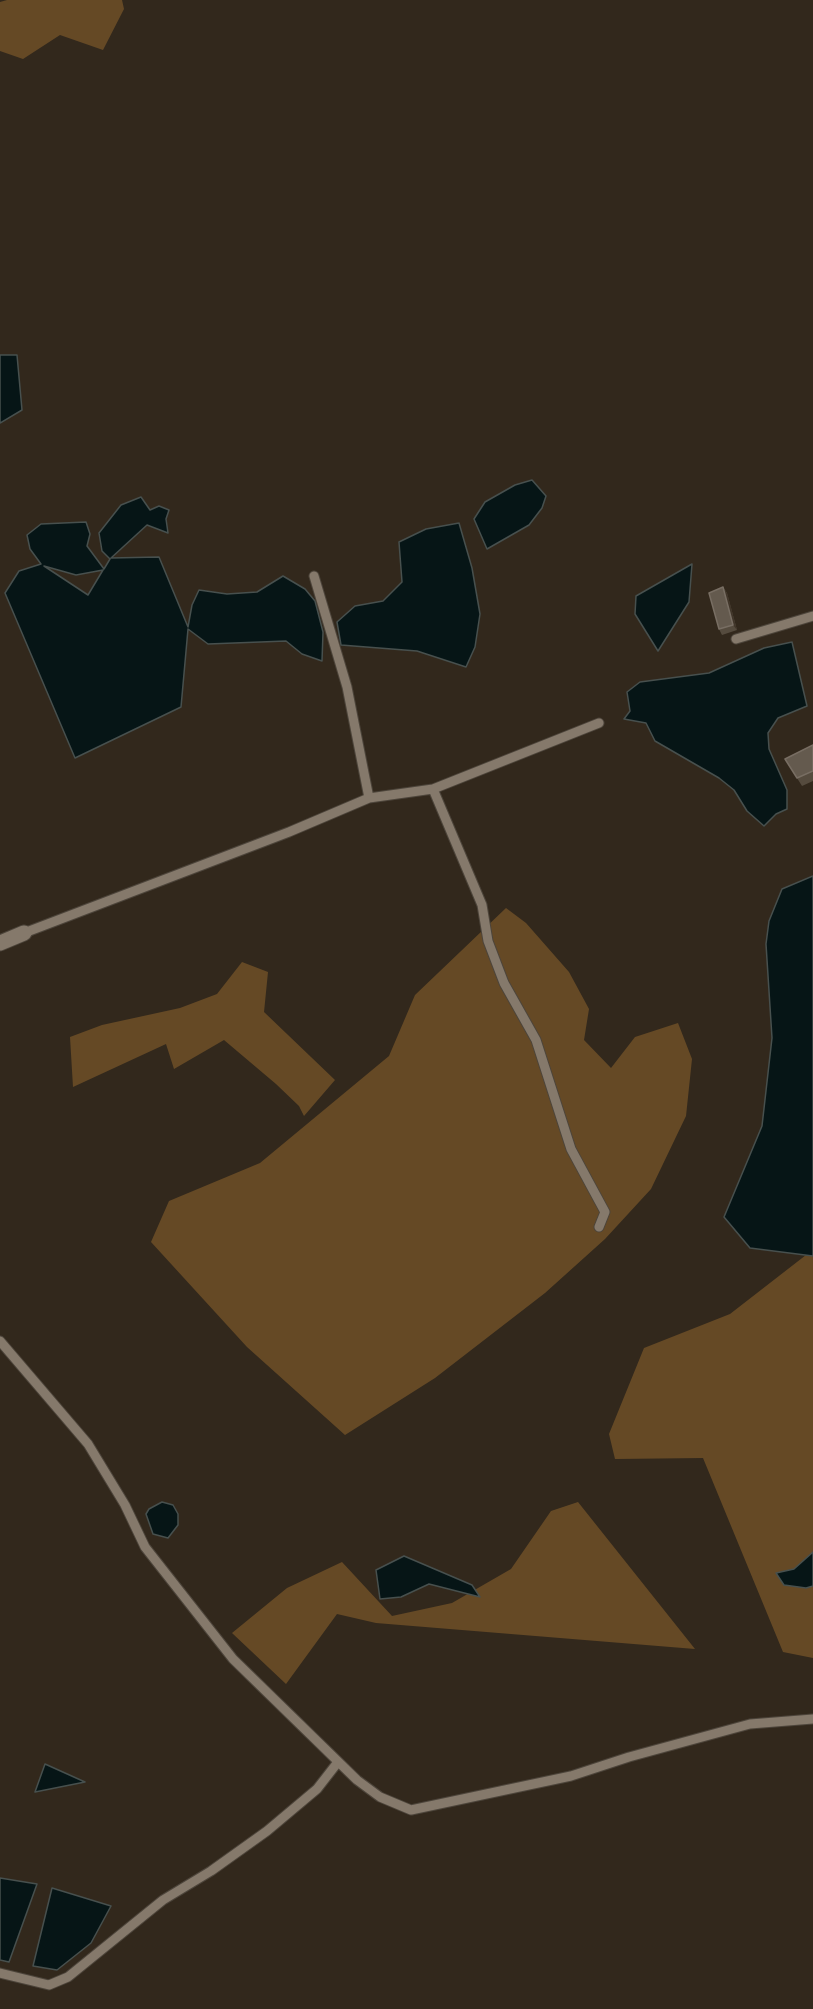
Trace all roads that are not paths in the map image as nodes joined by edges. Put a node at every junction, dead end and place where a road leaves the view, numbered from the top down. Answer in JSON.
{"nodes":[{"id":1,"x":314,"y":576,"type":"dead end"},
{"id":2,"x":813,"y":616,"type":"edge"},
{"id":3,"x":736,"y":639,"type":"dead end"},
{"id":4,"x":599,"y":723,"type":"dead end"},
{"id":5,"x":433,"y":789,"type":"junction"},
{"id":6,"x":369,"y":798,"type":"junction"},
{"id":7,"x":24,"y":933,"type":"joint"},
{"id":8,"x":0,"y":943,"type":"edge"},
{"id":9,"x":598,"y":1227,"type":"dead end"},
{"id":10,"x":0,"y":1341,"type":"edge"},
{"id":11,"x":813,"y":1719,"type":"edge"},
{"id":12,"x":338,"y":1762,"type":"junction"},
{"id":13,"x":0,"y":1973,"type":"edge"}],
"edges":[{"from":1,"to":6,"type":"lane"},
{"from":2,"to":3,"type":"lane"},
{"from":4,"to":5,"type":"lane"},
{"from":5,"to":6,"type":"lane"},
{"from":5,"to":9,"type":"lane"},
{"from":6,"to":7,"type":"lane"},
{"from":7,"to":8,"type":"street"},
{"from":10,"to":12,"type":"lane"},
{"from":11,"to":12,"type":"lane"},
{"from":12,"to":13,"type":"lane"}]}
